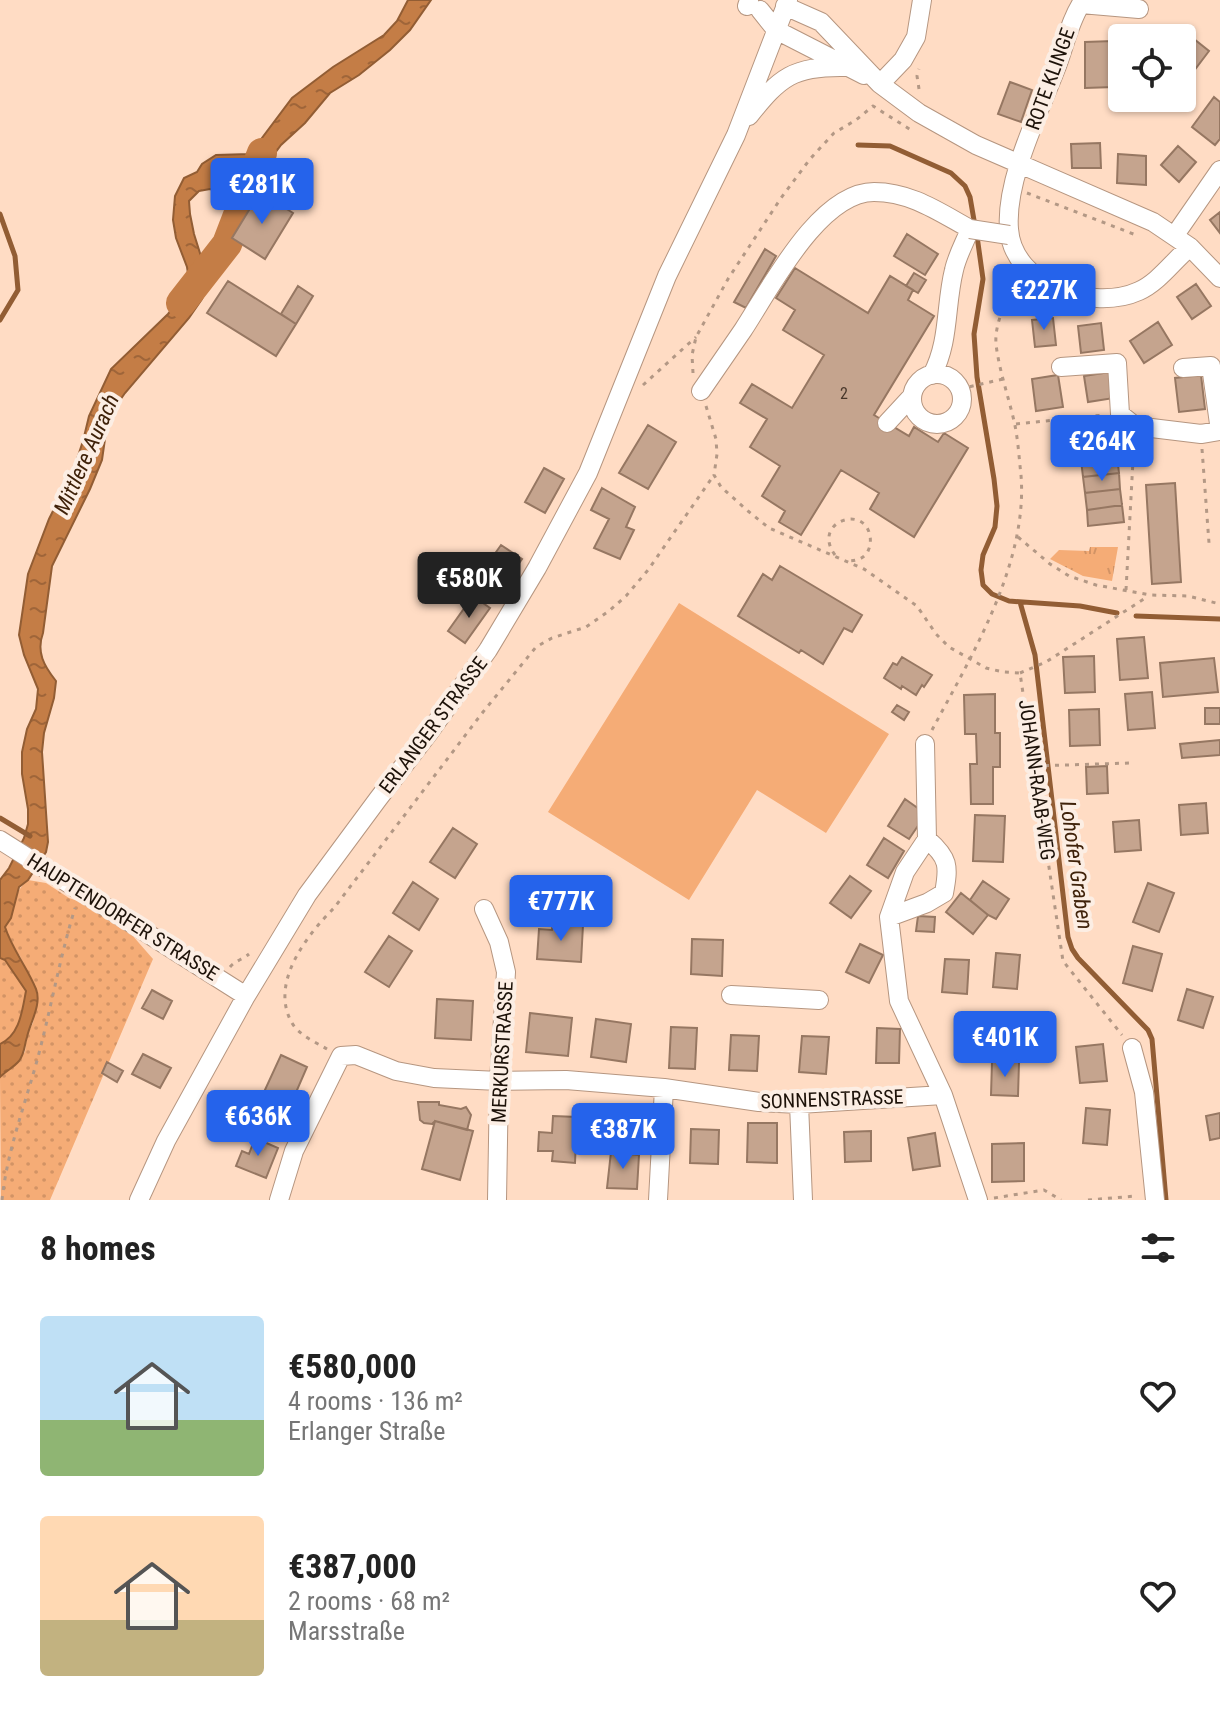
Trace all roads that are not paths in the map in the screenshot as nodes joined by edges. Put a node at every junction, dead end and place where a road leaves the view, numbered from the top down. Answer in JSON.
{"nodes":[{"id":1,"x":922,"y":0,"type":"edge"},
{"id":2,"x":786,"y":3,"type":"edge"},
{"id":3,"x":1139,"y":9,"type":"dead end"},
{"id":4,"x":776,"y":30,"type":"junction"},
{"id":5,"x":850,"y":67,"type":"junction"},
{"id":6,"x":880,"y":84,"type":"junction"},
{"id":7,"x":736,"y":135,"type":"junction"},
{"id":8,"x":1019,"y":164,"type":"junction"},
{"id":9,"x":1220,"y":170,"type":"edge"},
{"id":10,"x":970,"y":229,"type":"junction"},
{"id":11,"x":1009,"y":235,"type":"junction"},
{"id":12,"x":1175,"y":235,"type":"junction"},
{"id":13,"x":1190,"y":247,"type":"junction"},
{"id":14,"x":1220,"y":278,"type":"edge"},
{"id":15,"x":1061,"y":367,"type":"dead end"},
{"id":16,"x":1183,"y":368,"type":"dead end"},
{"id":17,"x":932,"y":375,"type":"junction"},
{"id":18,"x":701,"y":391,"type":"road end"},
{"id":19,"x":912,"y":396,"type":"junction"},
{"id":20,"x":887,"y":423,"type":"dead end"},
{"id":21,"x":1220,"y":431,"type":"edge"},
{"id":22,"x":925,"y":744,"type":"road end"},
{"id":23,"x":927,"y":839,"type":"junction"},
{"id":24,"x":0,"y":840,"type":"edge"},
{"id":25,"x":484,"y":909,"type":"dead end"},
{"id":26,"x":889,"y":917,"type":"junction"},
{"id":27,"x":731,"y":995,"type":"dead end"},
{"id":28,"x":246,"y":996,"type":"junction"},
{"id":29,"x":819,"y":1000,"type":"dead end"},
{"id":30,"x":1132,"y":1048,"type":"road end"},
{"id":31,"x":499,"y":1081,"type":"junction"},
{"id":32,"x":664,"y":1088,"type":"junction"},
{"id":33,"x":943,"y":1095,"type":"junction"},
{"id":34,"x":799,"y":1104,"type":"junction"},
{"id":35,"x":1155,"y":1198,"type":"edge"},
{"id":36,"x":978,"y":1199,"type":"edge"},
{"id":37,"x":139,"y":1200,"type":"edge"},
{"id":38,"x":279,"y":1200,"type":"edge"},
{"id":39,"x":497,"y":1200,"type":"edge"},
{"id":40,"x":658,"y":1200,"type":"edge"},
{"id":41,"x":803,"y":1200,"type":"edge"}],
"edges":[{"from":1,"to":6,"type":"street"},
{"from":2,"to":4,"type":"street","name":"ERLANGER STRASSE"},
{"from":2,"to":6,"type":"street"},
{"from":3,"to":8,"type":"street","name":"ROTE KLINGE"},
{"from":4,"to":5,"type":"street"},
{"from":4,"to":7,"type":"street","name":"ERLANGER STRASSE"},
{"from":5,"to":6,"type":"street"},
{"from":5,"to":7,"type":"street","name":"ERLANGER STRASSE"},
{"from":6,"to":8,"type":"street"},
{"from":7,"to":28,"type":"street","name":"ERLANGER STRASSE"},
{"from":8,"to":11,"type":"street"},
{"from":8,"to":12,"type":"street"},
{"from":9,"to":12,"type":"street"},
{"from":10,"to":11,"type":"street","bridge":true},
{"from":10,"to":17,"type":"street"},
{"from":10,"to":18,"type":"street"},
{"from":11,"to":13,"type":"street"},
{"from":12,"to":13,"type":"street"},
{"from":13,"to":14,"type":"street"},
{"from":15,"to":21,"type":"street"},
{"from":16,"to":21,"type":"street"},
{"from":17,"to":19,"type":"street"},
{"from":17,"to":19,"type":"street"},
{"from":19,"to":20,"type":"street"},
{"from":22,"to":23,"type":"street"},
{"from":23,"to":26,"type":"street"},
{"from":23,"to":26,"type":"street"},
{"from":24,"to":28,"type":"street","name":"HAUPTENDORFER STRASSE"},
{"from":25,"to":31,"type":"street","name":"MERKURSTRASSE"},
{"from":26,"to":33,"type":"street"},
{"from":27,"to":29,"type":"street"},
{"from":28,"to":37,"type":"street","name":"ERLANGER STRASSE"},
{"from":30,"to":35,"type":"street"},
{"from":31,"to":32,"type":"street","name":"SONNENSTRASSE"},
{"from":31,"to":38,"type":"street","name":"SONNENSTRASSE"},
{"from":31,"to":39,"type":"street","name":"MERKURSTRASSE"},
{"from":32,"to":34,"type":"street","name":"SONNENSTRASSE"},
{"from":32,"to":40,"type":"street"},
{"from":33,"to":34,"type":"street","name":"SONNENSTRASSE"},
{"from":33,"to":36,"type":"street"},
{"from":34,"to":41,"type":"street"}]}
